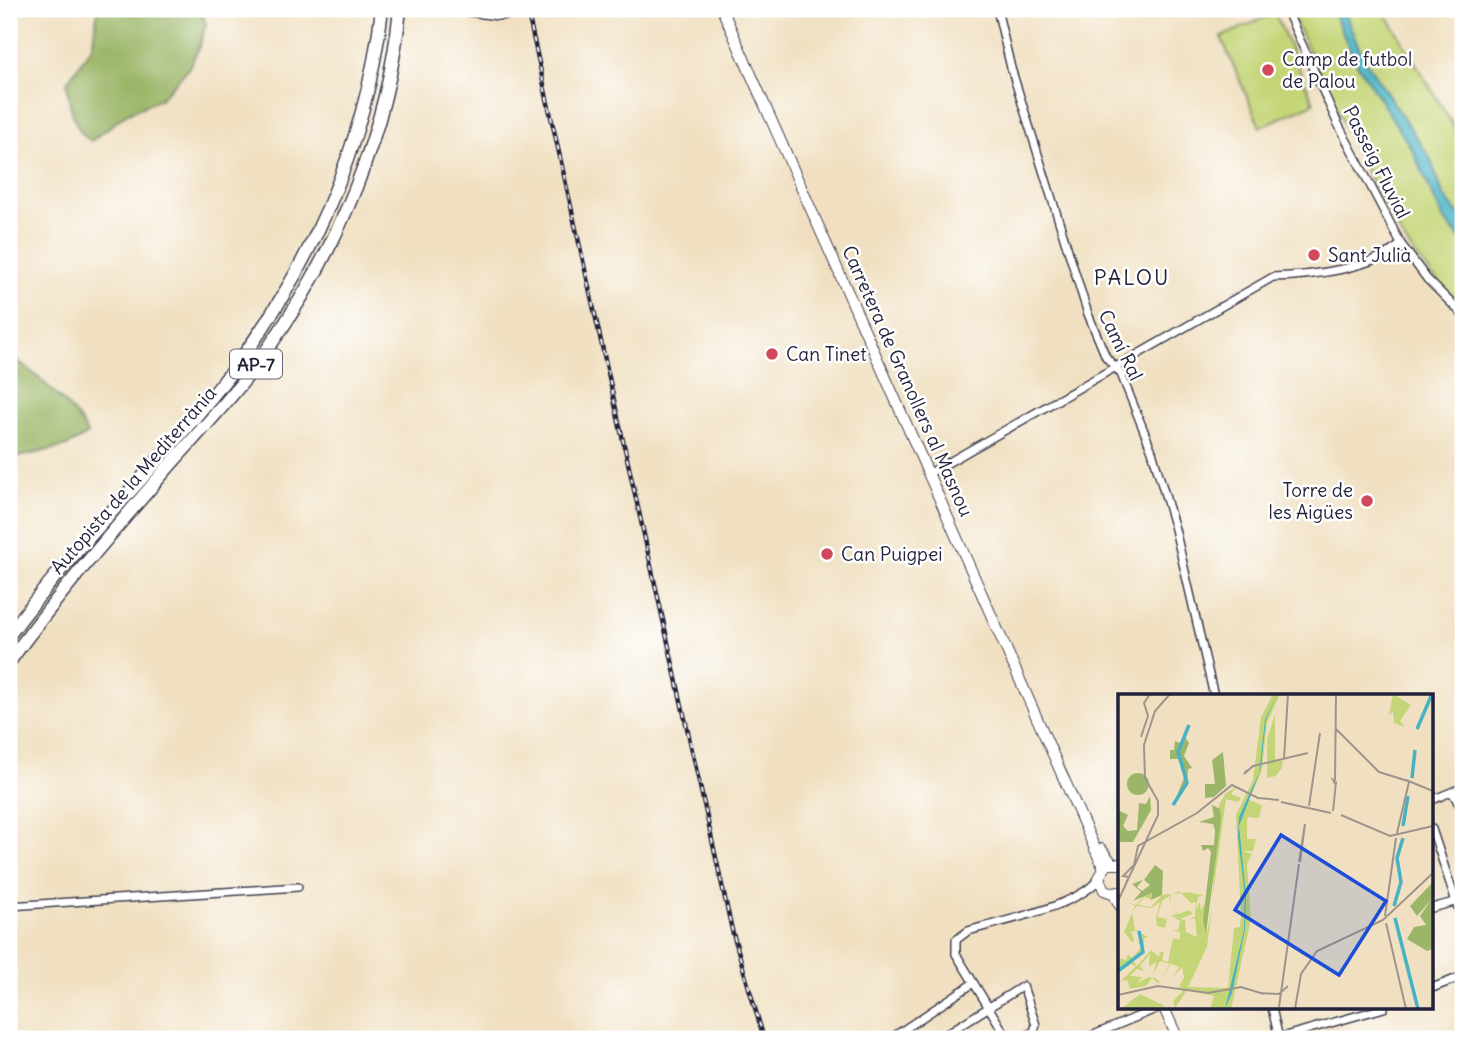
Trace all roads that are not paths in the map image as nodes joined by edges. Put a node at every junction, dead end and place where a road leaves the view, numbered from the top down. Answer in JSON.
{"nodes":[{"id":1,"x":382,"y":9,"type":"edge"},
{"id":2,"x":400,"y":9,"type":"edge"},
{"id":3,"x":445,"y":9,"type":"edge"},
{"id":4,"x":722,"y":9,"type":"edge"},
{"id":5,"x":997,"y":9,"type":"edge"},
{"id":6,"x":1286,"y":9,"type":"edge"},
{"id":7,"x":519,"y":14,"type":"dead end"},
{"id":8,"x":1401,"y":244,"type":"junction"},
{"id":9,"x":1463,"y":315,"type":"edge"},
{"id":10,"x":1116,"y":367,"type":"junction"},
{"id":11,"x":930,"y":473,"type":"junction"},
{"id":12,"x":9,"y":635,"type":"edge"},
{"id":13,"x":9,"y":662,"type":"edge"},
{"id":14,"x":1214,"y":694,"type":"edge"},
{"id":15,"x":1463,"y":787,"type":"edge"},
{"id":16,"x":1453,"y":793,"type":"junction"},
{"id":17,"x":1434,"y":799,"type":"edge"},
{"id":18,"x":1463,"y":812,"type":"edge"},
{"id":19,"x":1434,"y":844,"type":"edge"},
{"id":20,"x":1112,"y":865,"type":"edge"},
{"id":21,"x":1099,"y":878,"type":"junction"},
{"id":22,"x":298,"y":887,"type":"dead end"},
{"id":23,"x":1091,"y":889,"type":"junction"},
{"id":24,"x":1112,"y":892,"type":"edge"},
{"id":25,"x":1454,"y":902,"type":"junction"},
{"id":26,"x":9,"y":906,"type":"edge"},
{"id":27,"x":1434,"y":907,"type":"edge"},
{"id":28,"x":1463,"y":923,"type":"edge"},
{"id":29,"x":1463,"y":976,"type":"edge"},
{"id":30,"x":972,"y":984,"type":"junction"},
{"id":31,"x":1434,"y":987,"type":"edge"},
{"id":32,"x":988,"y":1007,"type":"junction"},
{"id":33,"x":1153,"y":1010,"type":"edge"},
{"id":34,"x":1165,"y":1010,"type":"edge"},
{"id":35,"x":1172,"y":1010,"type":"edge"},
{"id":36,"x":1272,"y":1010,"type":"edge"},
{"id":37,"x":1377,"y":1010,"type":"edge"},
{"id":38,"x":890,"y":1039,"type":"edge"},
{"id":39,"x":938,"y":1039,"type":"edge"},
{"id":40,"x":1008,"y":1039,"type":"edge"},
{"id":41,"x":1021,"y":1039,"type":"edge"},
{"id":42,"x":1086,"y":1039,"type":"edge"},
{"id":43,"x":1178,"y":1039,"type":"edge"},
{"id":44,"x":1184,"y":1039,"type":"edge"},
{"id":45,"x":1279,"y":1039,"type":"edge"}],
"edges":[{"from":1,"to":12,"type":"highway","name":"Autopista de la Mediterrània","number":"AP-7"},
{"from":2,"to":13,"type":"highway","name":"Autopista de la Mediterrània","number":"AP-7"},
{"from":3,"to":7,"type":"street"},
{"from":4,"to":11,"type":"main road","name":"Carretera de Granollers al Masnou"},
{"from":5,"to":10,"type":"street","name":"Camí Ral"},
{"from":6,"to":8,"type":"street","name":"Passeig Fluvial"},
{"from":8,"to":9,"type":"street","name":"Passeig Fluvial"},
{"from":8,"to":10,"type":"street"},
{"from":10,"to":11,"type":"street"},
{"from":10,"to":14,"type":"street","name":"Camí Ral"},
{"from":11,"to":20,"type":"main road","name":"Carretera de Granollers al Masnou"},
{"from":15,"to":16,"type":"street"},
{"from":16,"to":17,"type":"street"},
{"from":16,"to":18,"type":"street"},
{"from":19,"to":25,"type":"street"},
{"from":20,"to":21,"type":"main road"},
{"from":21,"to":23,"type":"street"},
{"from":21,"to":24,"type":"main road"},
{"from":22,"to":26,"type":"street"},
{"from":23,"to":24,"type":"street"},
{"from":23,"to":30,"type":"street"},
{"from":25,"to":27,"type":"street"},
{"from":25,"to":28,"type":"street"},
{"from":29,"to":31,"type":"street"},
{"from":30,"to":32,"type":"street"},
{"from":30,"to":38,"type":"street"},
{"from":32,"to":39,"type":"street"},
{"from":32,"to":40,"type":"street"},
{"from":32,"to":41,"type":"street"},
{"from":33,"to":42,"type":"street"},
{"from":34,"to":43,"type":"main road"},
{"from":35,"to":44,"type":"main road"},
{"from":36,"to":45,"type":"street"},
{"from":37,"to":45,"type":"street"}]}
